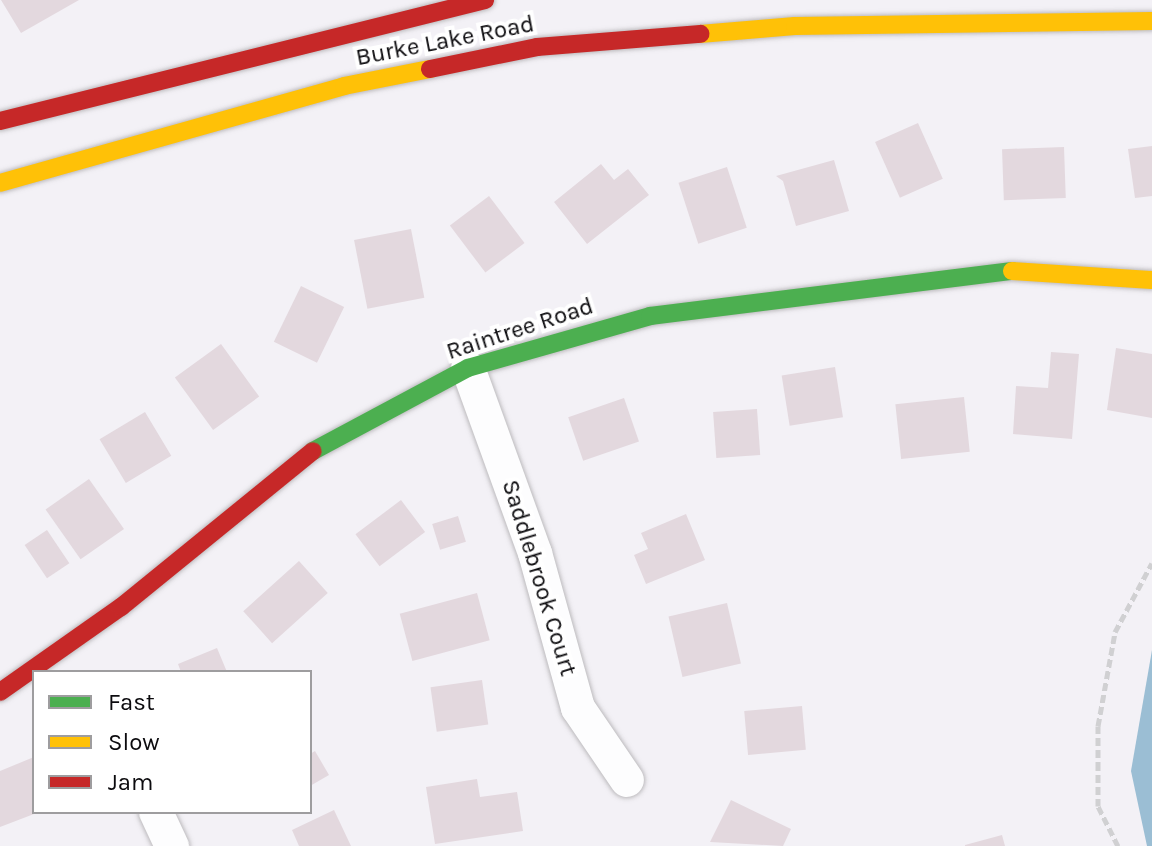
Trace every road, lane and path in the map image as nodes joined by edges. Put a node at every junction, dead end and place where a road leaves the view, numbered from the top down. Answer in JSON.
{"nodes":[{"id":1,"x":485,"y":0,"type":"edge"},
{"id":2,"x":1152,"y":21,"type":"edge"},
{"id":3,"x":0,"y":121,"type":"edge"},
{"id":4,"x":0,"y":183,"type":"edge"},
{"id":5,"x":1152,"y":280,"type":"edge"},
{"id":6,"x":468,"y":368,"type":"junction"},
{"id":7,"x":1152,"y":563,"type":"edge"},
{"id":8,"x":60,"y":664,"type":"edge"},
{"id":9,"x":32,"y":677,"type":"edge"},
{"id":10,"x":0,"y":692,"type":"edge"},
{"id":11,"x":627,"y":780,"type":"dead end"},
{"id":12,"x":157,"y":814,"type":"edge"},
{"id":13,"x":172,"y":846,"type":"edge"},
{"id":14,"x":1118,"y":846,"type":"edge"}],
"edges":[{"from":1,"to":3,"type":"main road","name":"Burke Lake Road"},
{"from":2,"to":4,"type":"main road","name":"Burke Lake Road"},
{"from":5,"to":6,"type":"main road","name":"Raintree Road"},
{"from":6,"to":8,"type":"main road","name":"Raintree Road"},
{"from":6,"to":11,"type":"street","name":"Saddlebrook Court"},
{"from":7,"to":14,"type":"path"},
{"from":9,"to":10,"type":"main road","name":"Raintree Road"},
{"from":12,"to":13,"type":"street"}]}
